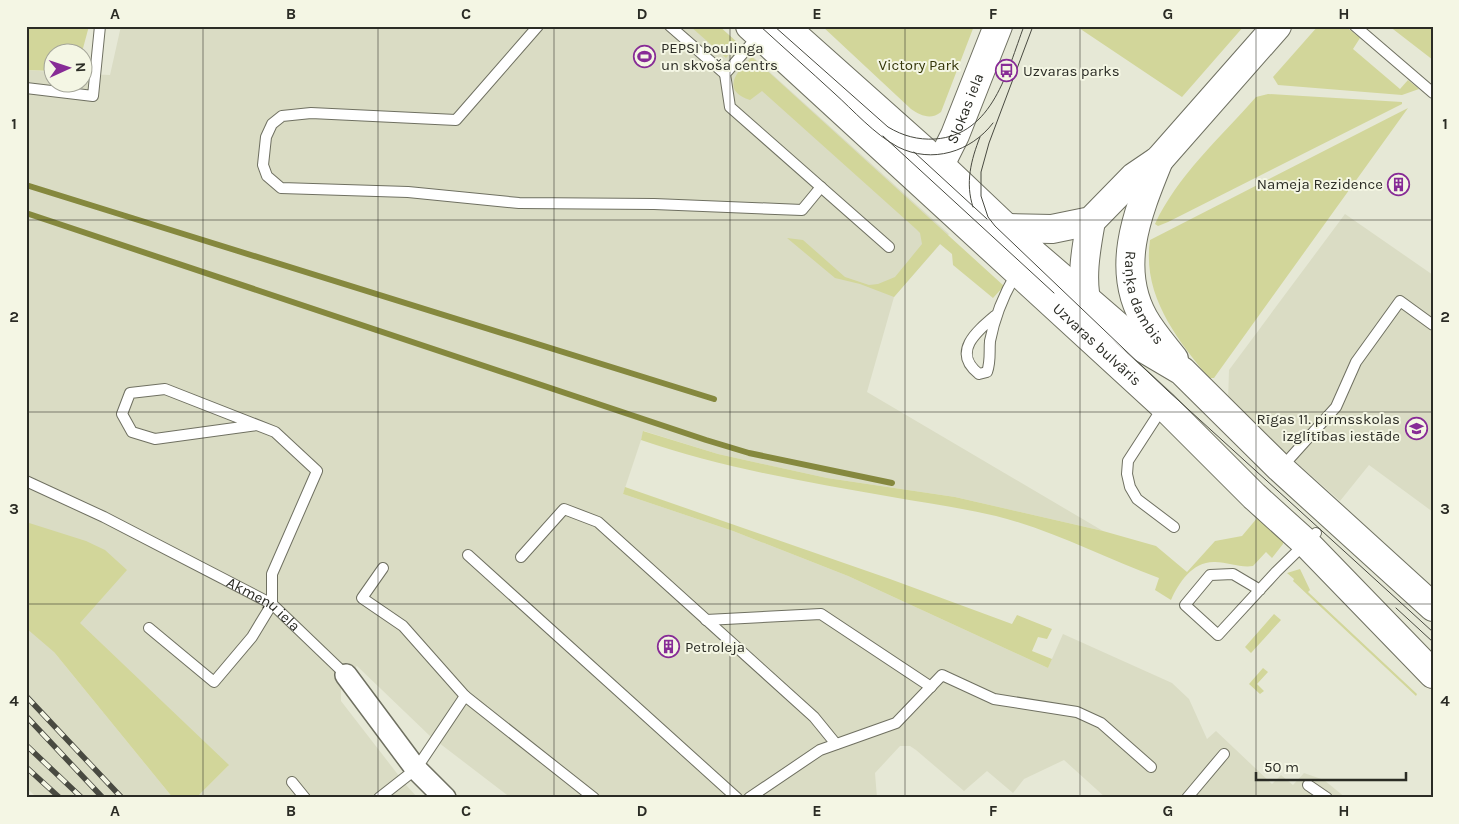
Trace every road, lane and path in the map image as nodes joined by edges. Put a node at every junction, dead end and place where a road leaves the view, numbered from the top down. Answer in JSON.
{"nodes":[{"id":1,"x":100,"y":26,"type":"edge"},
{"id":2,"x":538,"y":26,"type":"edge"},
{"id":3,"x":670,"y":26,"type":"edge"},
{"id":4,"x":998,"y":26,"type":"edge"},
{"id":5,"x":1277,"y":26,"type":"edge"},
{"id":6,"x":1355,"y":26,"type":"edge"},
{"id":7,"x":765,"y":29,"type":"edge"},
{"id":8,"x":725,"y":74,"type":"junction"},
{"id":9,"x":26,"y":88,"type":"edge"},
{"id":10,"x":1433,"y":93,"type":"edge"},
{"id":11,"x":1159,"y":160,"type":"junction"},
{"id":12,"x":934,"y":176,"type":"junction"},
{"id":13,"x":821,"y":187,"type":"junction"},
{"id":14,"x":1091,"y":221,"type":"junction"},
{"id":15,"x":1007,"y":228,"type":"junction"},
{"id":16,"x":889,"y":247,"type":"dead end"},
{"id":17,"x":1018,"y":272,"type":"junction"},
{"id":18,"x":1085,"y":298,"type":"junction"},
{"id":19,"x":996,"y":315,"type":"junction"},
{"id":20,"x":1433,"y":325,"type":"edge"},
{"id":21,"x":1097,"y":344,"type":"junction"},
{"id":22,"x":1182,"y":371,"type":"junction"},
{"id":23,"x":1164,"y":406,"type":"junction"},
{"id":24,"x":257,"y":425,"type":"junction"},
{"id":25,"x":1280,"y":468,"type":"junction"},
{"id":26,"x":26,"y":481,"type":"edge"},
{"id":27,"x":1174,"y":527,"type":"dead end"},
{"id":28,"x":1311,"y":538,"type":"junction"},
{"id":29,"x":468,"y":555,"type":"dead end"},
{"id":30,"x":521,"y":557,"type":"dead end"},
{"id":31,"x":383,"y":568,"type":"dead end"},
{"id":32,"x":1260,"y":590,"type":"junction"},
{"id":33,"x":1431,"y":602,"type":"edge"},
{"id":34,"x":272,"y":604,"type":"junction"},
{"id":35,"x":706,"y":620,"type":"junction"},
{"id":36,"x":150,"y":628,"type":"dead end"},
{"id":37,"x":1433,"y":674,"type":"edge"},
{"id":38,"x":346,"y":675,"type":"joint"},
{"id":39,"x":931,"y":687,"type":"junction"},
{"id":40,"x":465,"y":696,"type":"junction"},
{"id":41,"x":836,"y":744,"type":"junction"},
{"id":42,"x":1224,"y":754,"type":"dead end"},
{"id":43,"x":1151,"y":766,"type":"dead end"},
{"id":44,"x":416,"y":769,"type":"junction"},
{"id":45,"x":292,"y":782,"type":"dead end"},
{"id":46,"x":1308,"y":785,"type":"dead end"},
{"id":47,"x":305,"y":798,"type":"edge"},
{"id":48,"x":379,"y":798,"type":"edge"},
{"id":49,"x":445,"y":798,"type":"edge"},
{"id":50,"x":594,"y":798,"type":"edge"},
{"id":51,"x":737,"y":798,"type":"edge"},
{"id":52,"x":749,"y":798,"type":"edge"},
{"id":53,"x":1187,"y":798,"type":"edge"},
{"id":54,"x":1328,"y":798,"type":"edge"}],
"edges":[{"from":1,"to":9,"type":"lane"},
{"from":2,"to":13,"type":"lane"},
{"from":3,"to":8,"type":"lane"},
{"from":4,"to":12,"type":"main road","name":"Slokas iela"},
{"from":5,"to":11,"type":"main road","name":"Raņķa dambis"},
{"from":6,"to":10,"type":"lane"},
{"from":7,"to":8,"type":"lane"},
{"from":7,"to":12,"type":"main road","name":"Uzvaras bulvāris"},
{"from":8,"to":13,"type":"lane"},
{"from":11,"to":14,"type":"main road","name":"Raņķa dambis"},
{"from":11,"to":22,"type":"main road","name":"Raņķa dambis"},
{"from":12,"to":15,"type":"main road","name":"Uzvaras bulvāris"},
{"from":12,"to":17,"type":"main road","name":"Uzvaras bulvāris"},
{"from":13,"to":16,"type":"lane"},
{"from":14,"to":15,"type":"main road"},
{"from":14,"to":18,"type":"main road"},
{"from":15,"to":18,"type":"main road","name":"Uzvaras bulvāris"},
{"from":17,"to":19,"type":"lane"},
{"from":17,"to":21,"type":"main road","name":"Uzvaras bulvāris"},
{"from":18,"to":21,"type":"main road"},
{"from":18,"to":22,"type":"main road","name":"Uzvaras bulvāris"},
{"from":19,"to":19,"type":"lane"},
{"from":20,"to":25,"type":"lane"},
{"from":21,"to":23,"type":"main road","name":"Uzvaras bulvāris"},
{"from":22,"to":25,"type":"main road","name":"Uzvaras bulvāris"},
{"from":23,"to":27,"type":"lane"},
{"from":23,"to":28,"type":"main road","name":"Uzvaras bulvāris"},
{"from":24,"to":24,"type":"lane"},
{"from":24,"to":34,"type":"lane"},
{"from":25,"to":33,"type":"main road","name":"Uzvaras bulvāris"},
{"from":26,"to":34,"type":"lane","name":"Akmeņu iela"},
{"from":28,"to":32,"type":"lane"},
{"from":28,"to":37,"type":"main road","name":"Uzvaras bulvāris"},
{"from":29,"to":51,"type":"lane"},
{"from":30,"to":35,"type":"lane"},
{"from":31,"to":40,"type":"lane"},
{"from":32,"to":32,"type":"lane"},
{"from":34,"to":36,"type":"lane"},
{"from":34,"to":38,"type":"lane","name":"Akmeņu iela"},
{"from":35,"to":39,"type":"lane"},
{"from":35,"to":41,"type":"lane"},
{"from":38,"to":44,"type":"street","name":"Akmeņu iela"},
{"from":39,"to":41,"type":"lane"},
{"from":39,"to":43,"type":"lane"},
{"from":40,"to":44,"type":"lane"},
{"from":40,"to":50,"type":"lane"},
{"from":41,"to":52,"type":"lane"},
{"from":42,"to":53,"type":"lane"},
{"from":44,"to":48,"type":"lane"},
{"from":44,"to":49,"type":"street","name":"Akmeņu iela"},
{"from":45,"to":47,"type":"lane"},
{"from":46,"to":54,"type":"lane"}]}
